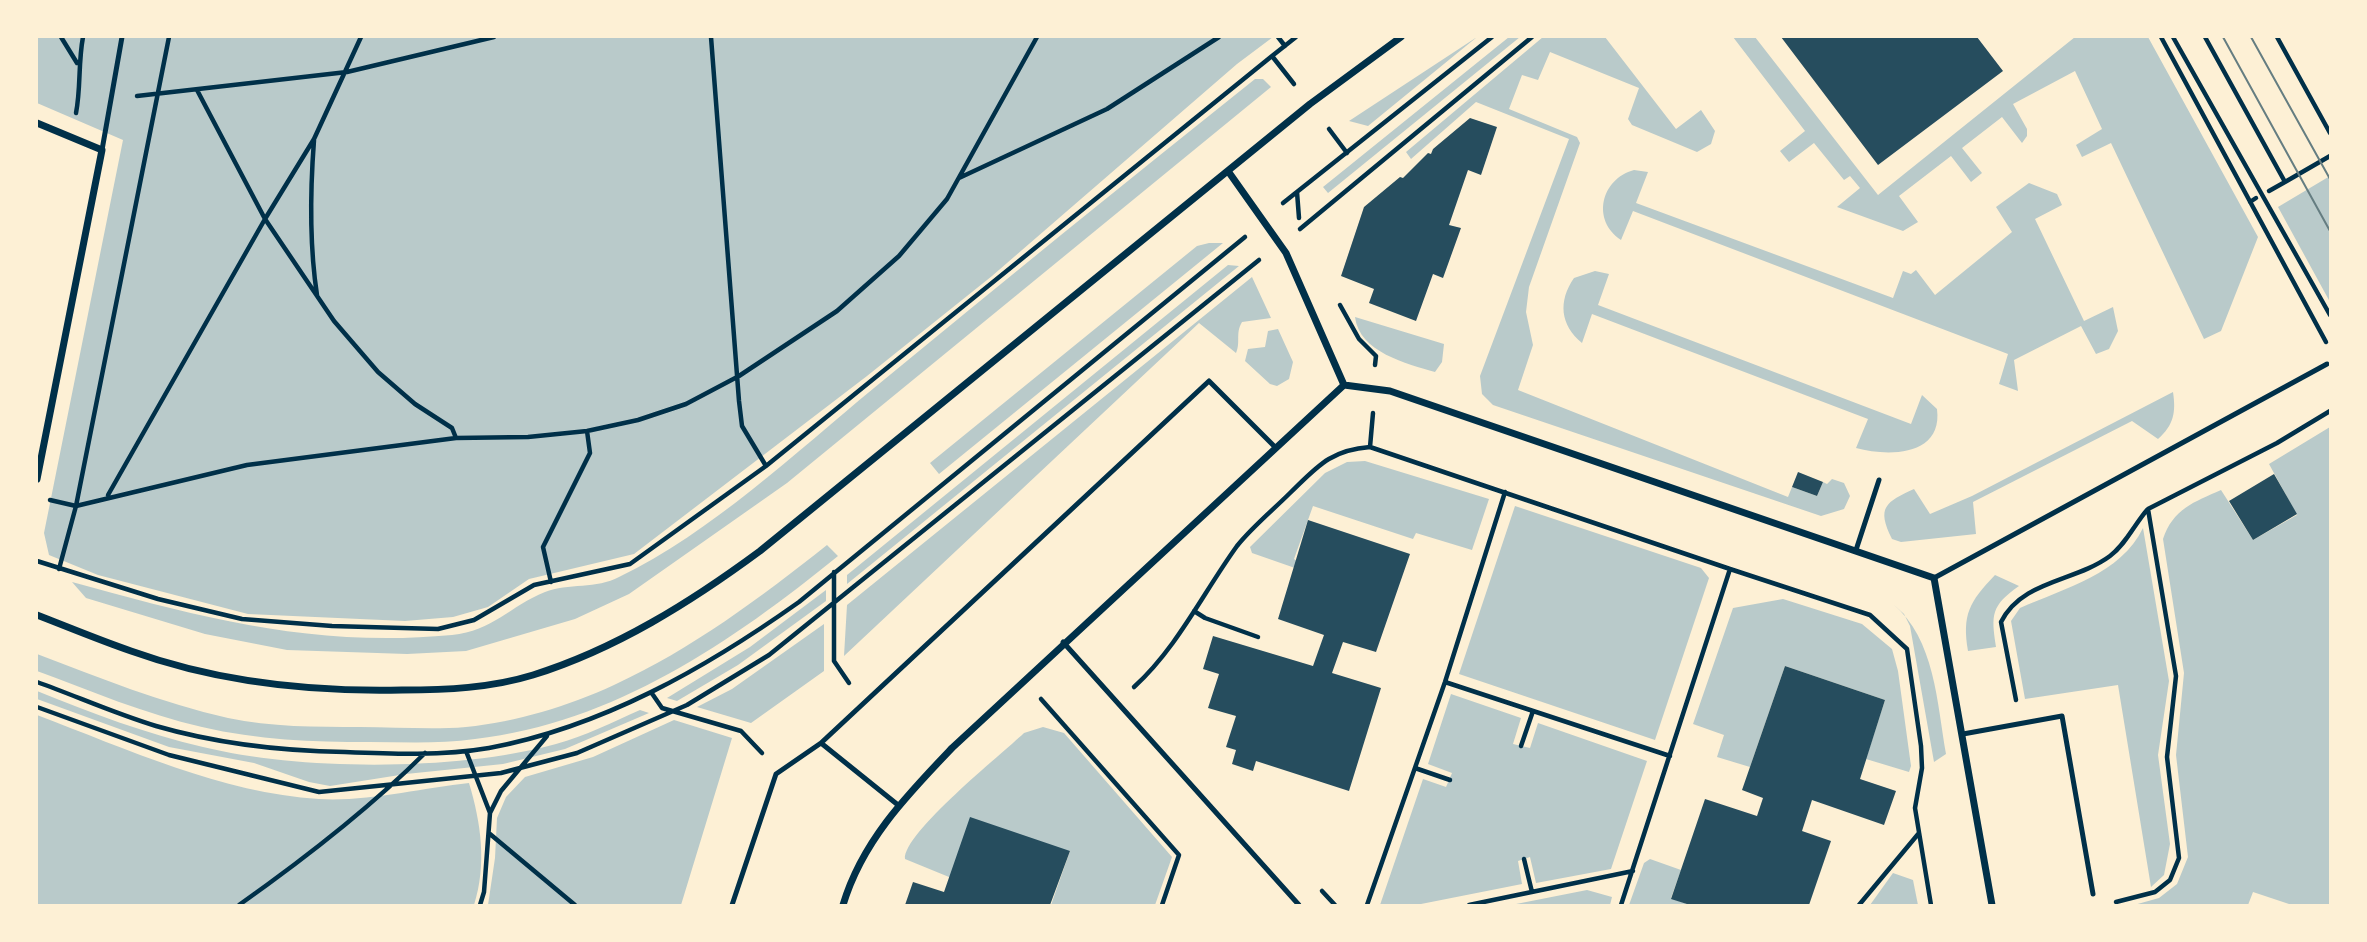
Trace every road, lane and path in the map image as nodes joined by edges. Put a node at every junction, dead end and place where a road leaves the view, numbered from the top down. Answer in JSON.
{"nodes":[{"id":1,"x":61,"y":37,"type":"edge"},
{"id":2,"x":83,"y":37,"type":"edge"},
{"id":3,"x":122,"y":37,"type":"edge"},
{"id":4,"x":169,"y":37,"type":"edge"},
{"id":5,"x":361,"y":37,"type":"edge"},
{"id":6,"x":494,"y":37,"type":"edge"},
{"id":7,"x":711,"y":37,"type":"edge"},
{"id":8,"x":1037,"y":37,"type":"edge"},
{"id":9,"x":1219,"y":37,"type":"edge"},
{"id":10,"x":1278,"y":37,"type":"edge"},
{"id":11,"x":1296,"y":37,"type":"edge"},
{"id":12,"x":1401,"y":37,"type":"edge"},
{"id":13,"x":1492,"y":37,"type":"edge"},
{"id":14,"x":1532,"y":37,"type":"edge"},
{"id":15,"x":2161,"y":37,"type":"edge"},
{"id":16,"x":2174,"y":37,"type":"edge"},
{"id":17,"x":2205,"y":37,"type":"edge"},
{"id":18,"x":2277,"y":37,"type":"edge"},
{"id":19,"x":1285,"y":46,"type":"junction"},
{"id":20,"x":1272,"y":56,"type":"junction"},
{"id":21,"x":78,"y":63,"type":"junction"},
{"id":22,"x":347,"y":72,"type":"junction"},
{"id":23,"x":1295,"y":85,"type":"dead end"},
{"id":24,"x":197,"y":90,"type":"junction"},
{"id":25,"x":157,"y":94,"type":"junction"},
{"id":26,"x":37,"y":123,"type":"edge"},
{"id":27,"x":1329,"y":129,"type":"dead end"},
{"id":28,"x":2330,"y":133,"type":"edge"},
{"id":29,"x":71,"y":138,"type":"junction"},
{"id":30,"x":314,"y":139,"type":"junction"},
{"id":31,"x":102,"y":150,"type":"junction"},
{"id":32,"x":1348,"y":153,"type":"junction"},
{"id":33,"x":2330,"y":156,"type":"edge"},
{"id":34,"x":1228,"y":171,"type":"junction"},
{"id":35,"x":958,"y":179,"type":"junction"},
{"id":36,"x":2285,"y":182,"type":"junction"},
{"id":37,"x":2269,"y":191,"type":"dead end"},
{"id":38,"x":1297,"y":192,"type":"junction"},
{"id":39,"x":2256,"y":198,"type":"dead end"},
{"id":40,"x":1287,"y":200,"type":"dead end"},
{"id":41,"x":2250,"y":202,"type":"junction"},
{"id":42,"x":1299,"y":218,"type":"dead end"},
{"id":43,"x":265,"y":219,"type":"junction"},
{"id":44,"x":1297,"y":232,"type":"dead end"},
{"id":45,"x":317,"y":296,"type":"junction"},
{"id":46,"x":1339,"y":302,"type":"dead end"},
{"id":47,"x":2330,"y":315,"type":"edge"},
{"id":48,"x":2330,"y":348,"type":"edge"},
{"id":49,"x":2327,"y":364,"type":"dead end"},
{"id":50,"x":1375,"y":366,"type":"dead end"},
{"id":51,"x":739,"y":376,"type":"junction"},
{"id":52,"x":1344,"y":385,"type":"junction"},
{"id":53,"x":2330,"y":411,"type":"edge"},
{"id":54,"x":1373,"y":413,"type":"dead end"},
{"id":55,"x":587,"y":431,"type":"junction"},
{"id":56,"x":456,"y":438,"type":"junction"},
{"id":57,"x":1370,"y":447,"type":"junction"},
{"id":58,"x":1276,"y":448,"type":"junction"},
{"id":59,"x":766,"y":466,"type":"junction"},
{"id":60,"x":37,"y":479,"type":"edge"},
{"id":61,"x":1879,"y":480,"type":"dead end"},
{"id":62,"x":1505,"y":492,"type":"junction"},
{"id":63,"x":37,"y":496,"type":"edge"},
{"id":64,"x":108,"y":496,"type":"junction"},
{"id":65,"x":76,"y":506,"type":"junction"},
{"id":66,"x":2148,"y":509,"type":"junction"},
{"id":67,"x":1856,"y":550,"type":"junction"},
{"id":68,"x":37,"y":561,"type":"edge"},
{"id":69,"x":59,"y":569,"type":"junction"},
{"id":70,"x":1731,"y":569,"type":"junction"},
{"id":71,"x":834,"y":572,"type":"dead end"},
{"id":72,"x":1934,"y":578,"type":"junction"},
{"id":73,"x":551,"y":582,"type":"junction"},
{"id":74,"x":1194,"y":611,"type":"junction"},
{"id":75,"x":37,"y":615,"type":"edge"},
{"id":76,"x":1258,"y":636,"type":"dead end"},
{"id":77,"x":1063,"y":642,"type":"junction"},
{"id":78,"x":1024,"y":680,"type":"junction"},
{"id":79,"x":1445,"y":682,"type":"junction"},
{"id":80,"x":651,"y":692,"type":"dead end"},
{"id":81,"x":1119,"y":700,"type":"junction"},
{"id":82,"x":2016,"y":700,"type":"dead end"},
{"id":83,"x":866,"y":702,"type":"junction"},
{"id":84,"x":1533,"y":711,"type":"junction"},
{"id":85,"x":1963,"y":734,"type":"junction"},
{"id":86,"x":548,"y":735,"type":"dead end"},
{"id":87,"x":821,"y":743,"type":"junction"},
{"id":88,"x":1521,"y":746,"type":"dead end"},
{"id":89,"x":466,"y":751,"type":"dead end"},
{"id":90,"x":425,"y":753,"type":"dead end"},
{"id":91,"x":1670,"y":756,"type":"junction"},
{"id":92,"x":1415,"y":768,"type":"junction"},
{"id":93,"x":776,"y":774,"type":"junction"},
{"id":94,"x":1450,"y":780,"type":"dead end"},
{"id":95,"x":898,"y":805,"type":"junction"},
{"id":96,"x":490,"y":813,"type":"junction"},
{"id":97,"x":1919,"y":832,"type":"junction"},
{"id":98,"x":489,"y":834,"type":"junction"},
{"id":99,"x":1524,"y":859,"type":"dead end"},
{"id":100,"x":1633,"y":870,"type":"junction"},
{"id":101,"x":1532,"y":892,"type":"junction"},
{"id":102,"x":2094,"y":894,"type":"dead end"},
{"id":103,"x":239,"y":905,"type":"edge"},
{"id":104,"x":480,"y":905,"type":"edge"},
{"id":105,"x":575,"y":905,"type":"edge"},
{"id":106,"x":732,"y":905,"type":"edge"},
{"id":107,"x":843,"y":905,"type":"edge"},
{"id":108,"x":1162,"y":905,"type":"edge"},
{"id":109,"x":1299,"y":905,"type":"edge"},
{"id":110,"x":1367,"y":905,"type":"edge"},
{"id":111,"x":1469,"y":905,"type":"edge"},
{"id":112,"x":1621,"y":905,"type":"edge"},
{"id":113,"x":1859,"y":905,"type":"edge"},
{"id":114,"x":1931,"y":905,"type":"edge"},
{"id":115,"x":1992,"y":905,"type":"edge"},
{"id":116,"x":2102,"y":905,"type":"edge"}],
"edges":[{"from":1,"to":21,"type":"path"},
{"from":2,"to":21,"type":"path"},
{"from":3,"to":31,"type":"lane"},
{"from":4,"to":25,"type":"path"},
{"from":5,"to":22,"type":"path"},
{"from":6,"to":22,"type":"path"},
{"from":7,"to":51,"type":"path"},
{"from":8,"to":35,"type":"path"},
{"from":9,"to":35,"type":"path"},
{"from":10,"to":19,"type":"path"},
{"from":11,"to":19,"type":"path"},
{"from":12,"to":34,"type":"street"},
{"from":13,"to":32,"type":"path"},
{"from":14,"to":44,"type":"path"},
{"from":15,"to":41,"type":"path"},
{"from":16,"to":47,"type":"path"},
{"from":17,"to":36,"type":"path"},
{"from":18,"to":28,"type":"path"},
{"from":19,"to":20,"type":"path"},
{"from":20,"to":23,"type":"path"},
{"from":20,"to":59,"type":"path"},
{"from":21,"to":29,"type":"path"},
{"from":22,"to":24,"type":"path"},
{"from":22,"to":30,"type":"path"},
{"from":24,"to":25,"type":"path"},
{"from":24,"to":43,"type":"path"},
{"from":25,"to":65,"type":"path"},
{"from":26,"to":29,"type":"street"},
{"from":27,"to":32,"type":"path"},
{"from":29,"to":31,"type":"street"},
{"from":30,"to":43,"type":"path"},
{"from":30,"to":45,"type":"path"},
{"from":31,"to":60,"type":"street"},
{"from":32,"to":38,"type":"path"},
{"from":33,"to":36,"type":"path"},
{"from":34,"to":52,"type":"street"},
{"from":34,"to":75,"type":"street"},
{"from":35,"to":51,"type":"path"},
{"from":36,"to":37,"type":"path"},
{"from":38,"to":40,"type":"path"},
{"from":38,"to":42,"type":"path"},
{"from":39,"to":41,"type":"path"},
{"from":41,"to":48,"type":"path"},
{"from":43,"to":45,"type":"path"},
{"from":43,"to":64,"type":"path"},
{"from":45,"to":56,"type":"path"},
{"from":46,"to":50,"type":"path"},
{"from":49,"to":72,"type":"lane"},
{"from":51,"to":55,"type":"path"},
{"from":51,"to":59,"type":"path"},
{"from":52,"to":58,"type":"street"},
{"from":52,"to":67,"type":"street"},
{"from":53,"to":66,"type":"path"},
{"from":54,"to":57,"type":"path"},
{"from":55,"to":56,"type":"path"},
{"from":55,"to":73,"type":"path"},
{"from":56,"to":64,"type":"path"},
{"from":57,"to":62,"type":"path"},
{"from":57,"to":74,"type":"path"},
{"from":58,"to":77,"type":"street"},
{"from":58,"to":83,"type":"lane"},
{"from":59,"to":73,"type":"path"},
{"from":61,"to":67,"type":"lane"},
{"from":62,"to":70,"type":"path"},
{"from":62,"to":79,"type":"path"},
{"from":63,"to":65,"type":"path"},
{"from":64,"to":65,"type":"path"},
{"from":65,"to":69,"type":"path"},
{"from":66,"to":82,"type":"path"},
{"from":66,"to":116,"type":"path"},
{"from":67,"to":72,"type":"street"},
{"from":68,"to":69,"type":"path"},
{"from":69,"to":73,"type":"path"},
{"from":70,"to":91,"type":"path"},
{"from":70,"to":97,"type":"path"},
{"from":71,"to":83,"type":"path"},
{"from":72,"to":85,"type":"street"},
{"from":74,"to":76,"type":"path"},
{"from":74,"to":81,"type":"path"},
{"from":77,"to":78,"type":"street"},
{"from":77,"to":81,"type":"lane"},
{"from":78,"to":95,"type":"street"},
{"from":78,"to":108,"type":"path"},
{"from":79,"to":84,"type":"path"},
{"from":79,"to":92,"type":"path"},
{"from":80,"to":93,"type":"path"},
{"from":81,"to":109,"type":"lane"},
{"from":83,"to":87,"type":"lane"},
{"from":84,"to":88,"type":"path"},
{"from":84,"to":91,"type":"path"},
{"from":85,"to":102,"type":"lane"},
{"from":85,"to":115,"type":"street"},
{"from":86,"to":96,"type":"path"},
{"from":87,"to":93,"type":"lane"},
{"from":87,"to":95,"type":"lane"},
{"from":89,"to":96,"type":"path"},
{"from":90,"to":103,"type":"path"},
{"from":91,"to":100,"type":"path"},
{"from":92,"to":94,"type":"path"},
{"from":92,"to":110,"type":"path"},
{"from":93,"to":106,"type":"lane"},
{"from":95,"to":107,"type":"street"},
{"from":96,"to":98,"type":"path"},
{"from":97,"to":113,"type":"path"},
{"from":97,"to":114,"type":"path"},
{"from":98,"to":104,"type":"path"},
{"from":98,"to":105,"type":"path"},
{"from":99,"to":101,"type":"path"},
{"from":100,"to":101,"type":"path"},
{"from":100,"to":112,"type":"path"},
{"from":101,"to":111,"type":"path"}]}
